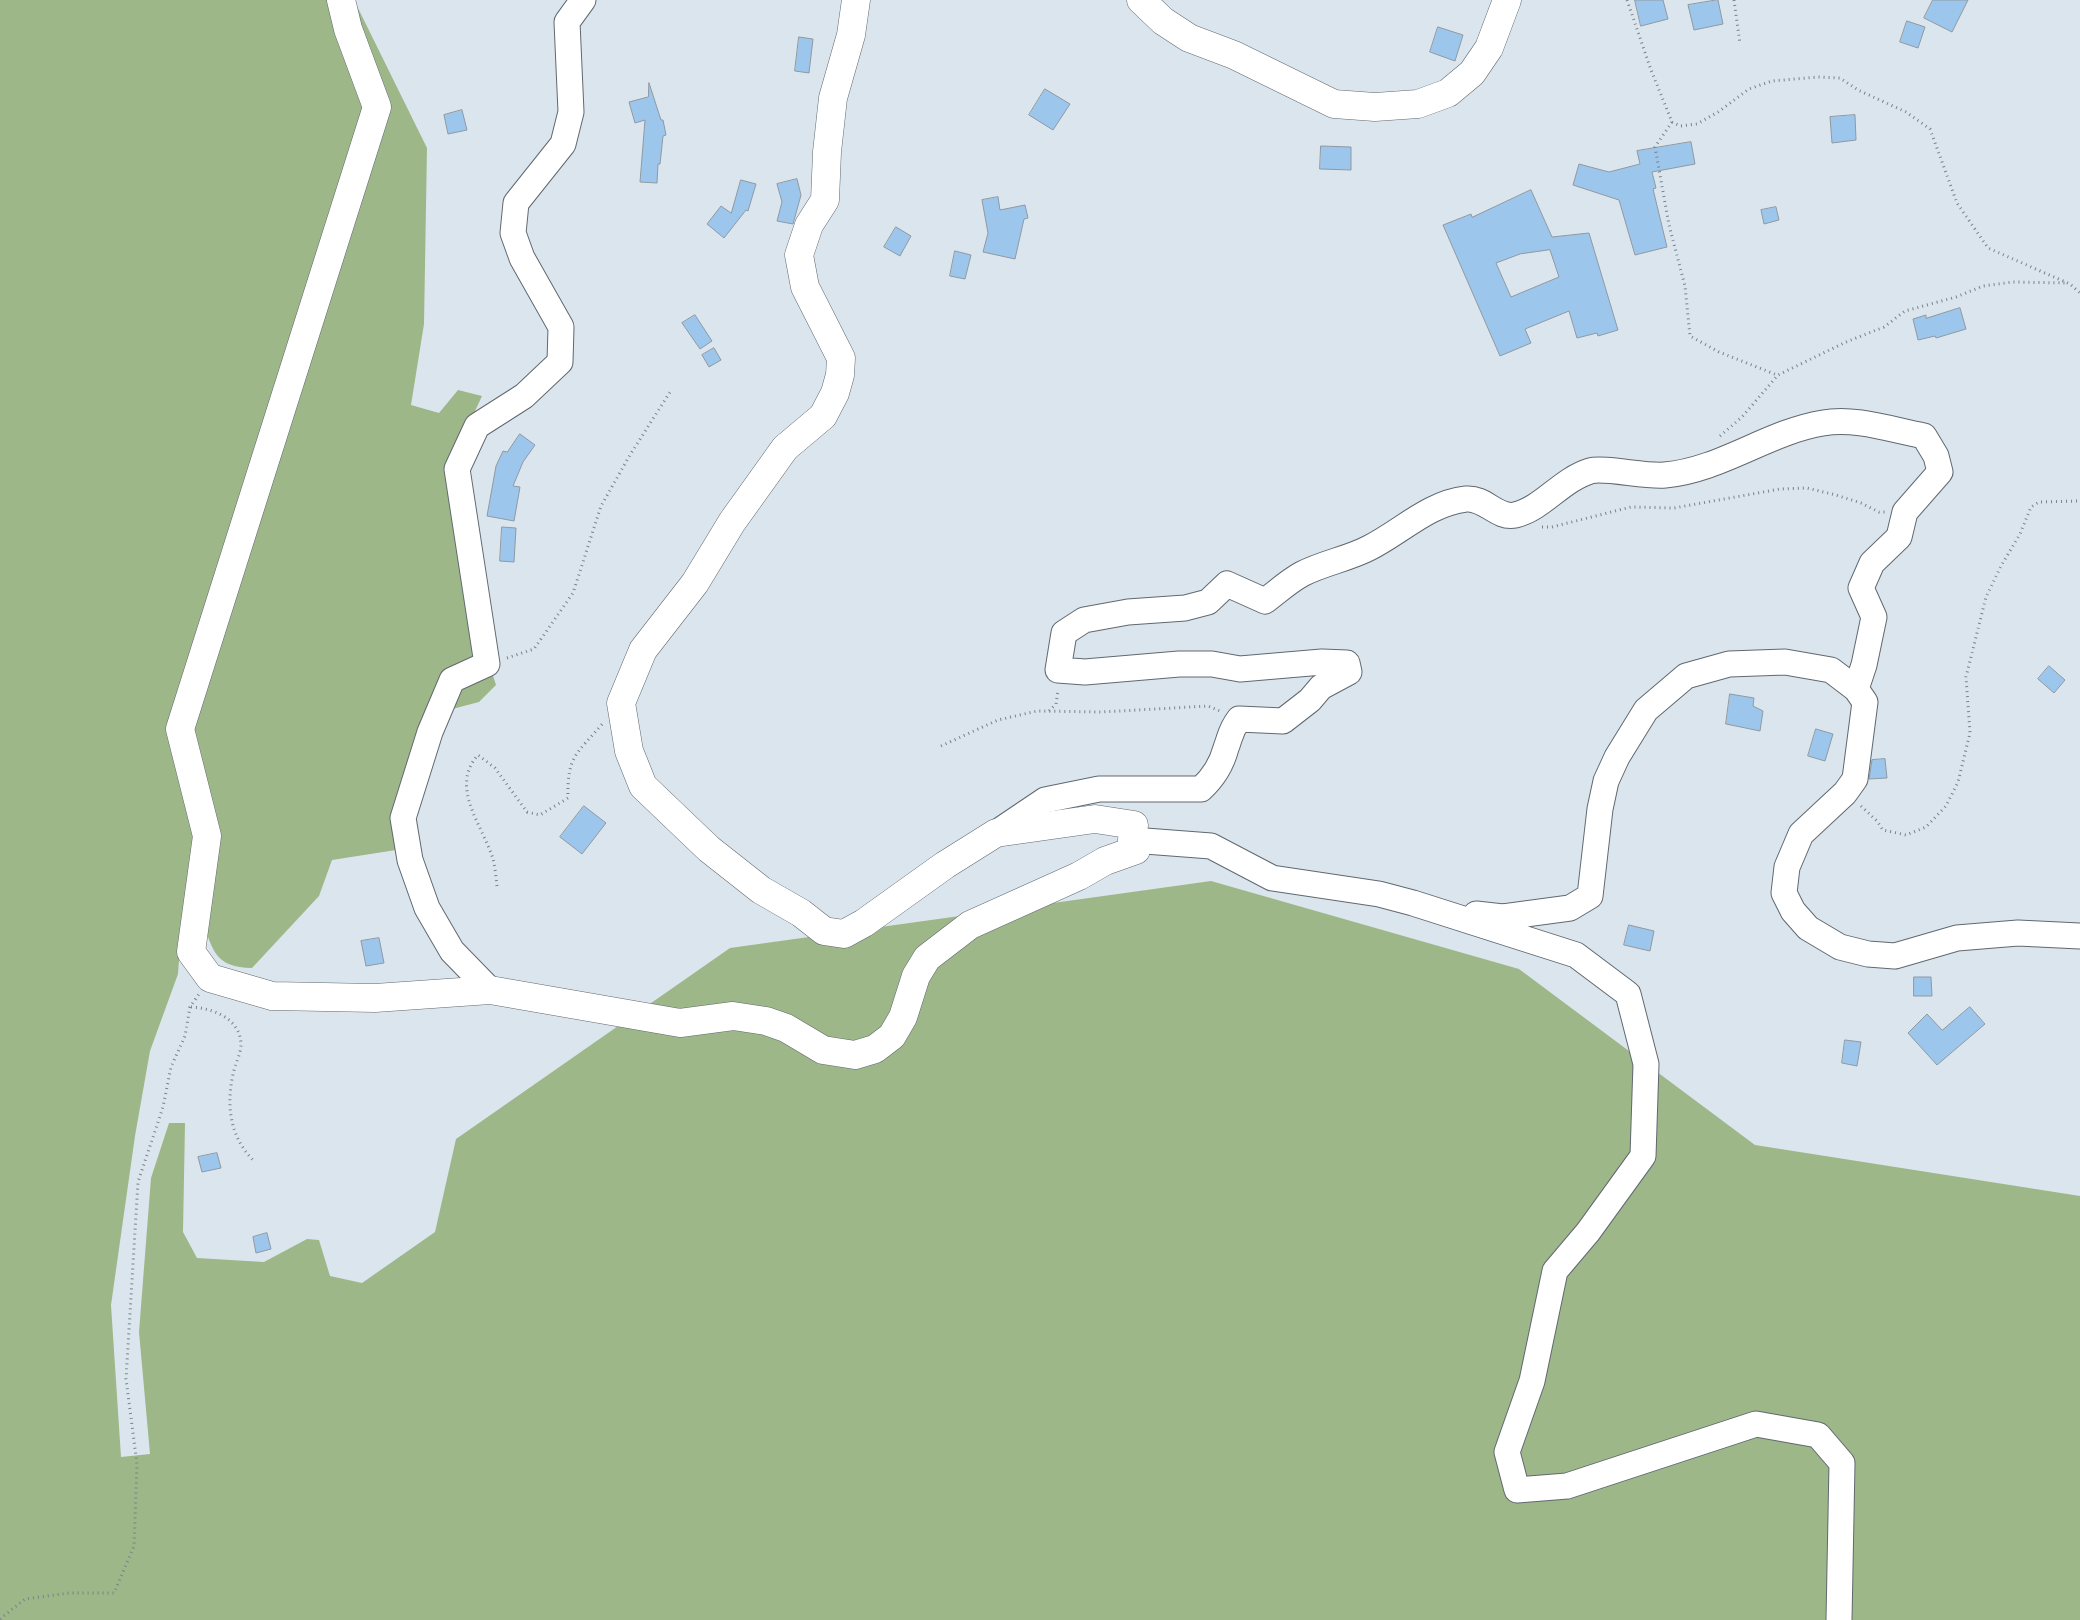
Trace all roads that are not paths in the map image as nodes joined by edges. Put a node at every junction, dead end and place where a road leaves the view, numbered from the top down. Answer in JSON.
{"nodes":[{"id":1,"x":341,"y":0,"type":"edge"},
{"id":2,"x":347,"y":0,"type":"edge"},
{"id":3,"x":583,"y":0,"type":"edge"},
{"id":4,"x":856,"y":0,"type":"edge"},
{"id":5,"x":1141,"y":0,"type":"edge"},
{"id":6,"x":1507,"y":0,"type":"edge"},
{"id":7,"x":348,"y":29,"type":"junction"},
{"id":8,"x":1856,"y":689,"type":"junction"},
{"id":9,"x":996,"y":833,"type":"junction"},
{"id":10,"x":1132,"y":840,"type":"junction"},
{"id":11,"x":1428,"y":909,"type":"junction"},
{"id":12,"x":2080,"y":936,"type":"edge"},
{"id":13,"x":490,"y":990,"type":"junction"},
{"id":14,"x":1839,"y":1620,"type":"edge"}],
"edges":[{"from":1,"to":7,"type":"main road"},
{"from":2,"to":7,"type":"street"},
{"from":3,"to":13,"type":"street"},
{"from":4,"to":9,"type":"main road"},
{"from":5,"to":6,"type":"main road"},
{"from":7,"to":13,"type":"main road"},
{"from":8,"to":9,"type":"street"},
{"from":8,"to":11,"type":"street"},
{"from":8,"to":12,"type":"street"},
{"from":9,"to":10,"type":"main road"},
{"from":10,"to":11,"type":"street"},
{"from":10,"to":13,"type":"main road"},
{"from":11,"to":14,"type":"street"}]}
